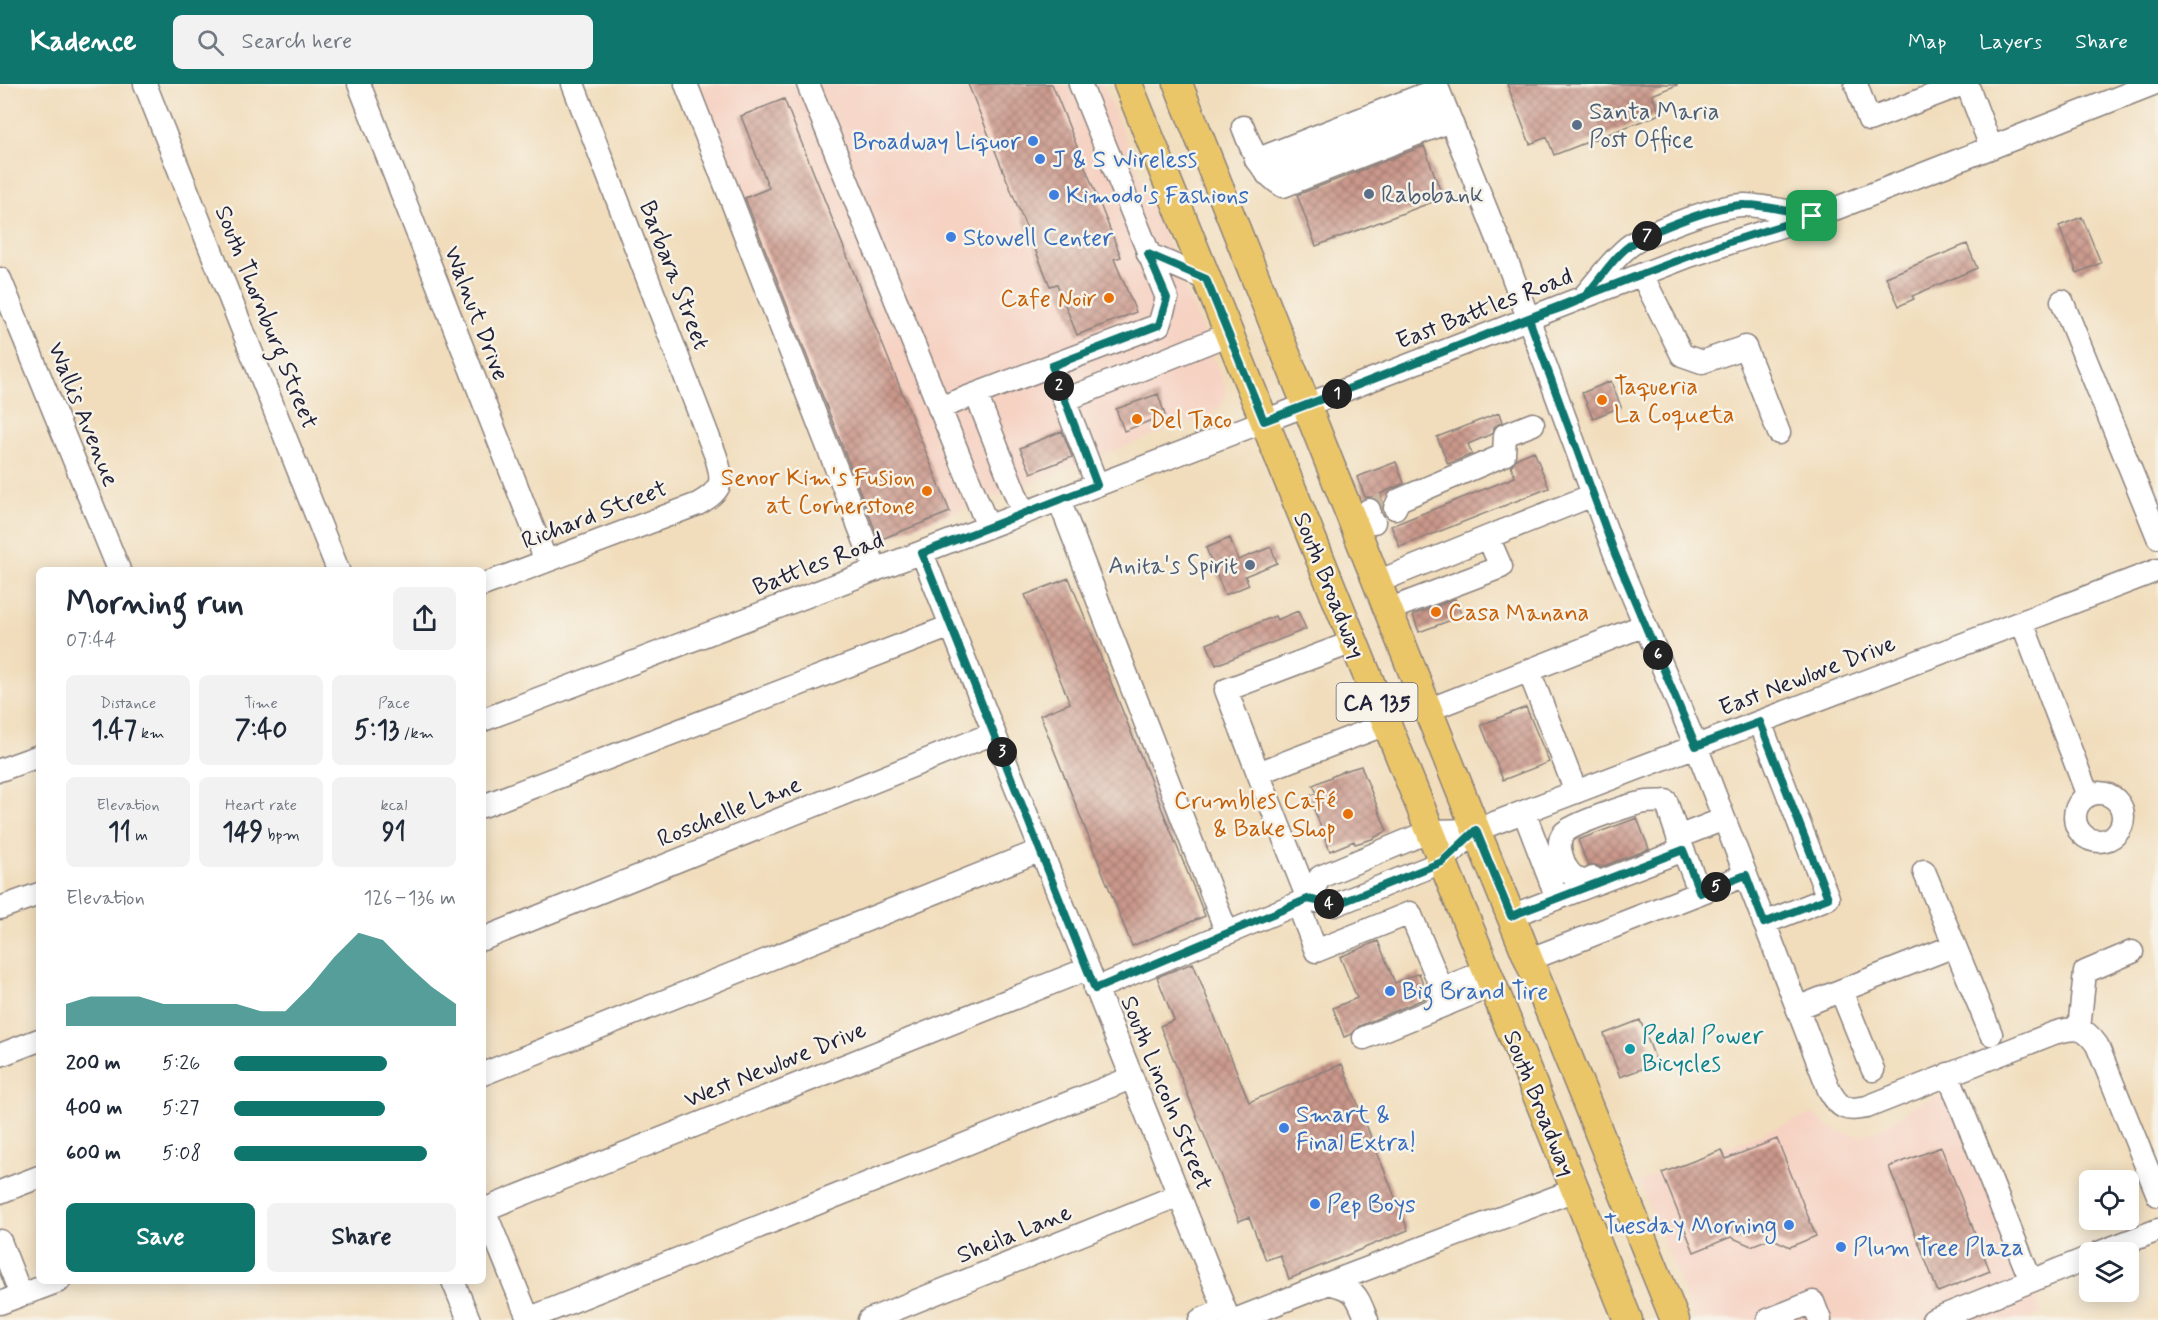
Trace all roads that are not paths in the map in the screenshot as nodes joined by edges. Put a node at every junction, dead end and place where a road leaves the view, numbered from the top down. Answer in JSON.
{"nodes":[{"id":1,"x":145,"y":84,"type":"edge"},
{"id":2,"x":359,"y":84,"type":"edge"},
{"id":3,"x":573,"y":84,"type":"edge"},
{"id":4,"x":686,"y":84,"type":"edge"},
{"id":5,"x":808,"y":84,"type":"edge"},
{"id":6,"x":1080,"y":84,"type":"edge"},
{"id":7,"x":1128,"y":84,"type":"edge"},
{"id":8,"x":1178,"y":84,"type":"edge"},
{"id":9,"x":1856,"y":84,"type":"edge"},
{"id":10,"x":1965,"y":84,"type":"edge"},
{"id":11,"x":2153,"y":84,"type":"edge"},
{"id":12,"x":1443,"y":101,"type":"edge"},
{"id":13,"x":1243,"y":127,"type":"dead end"},
{"id":14,"x":1991,"y":147,"type":"junction"},
{"id":15,"x":1265,"y":170,"type":"junction"},
{"id":16,"x":1812,"y":216,"type":"junction"},
{"id":17,"x":1148,"y":254,"type":"junction"},
{"id":18,"x":1642,"y":275,"type":"junction"},
{"id":19,"x":0,"y":279,"type":"edge"},
{"id":20,"x":1206,"y":279,"type":"junction"},
{"id":21,"x":1582,"y":298,"type":"junction"},
{"id":22,"x":2062,"y":301,"type":"dead end"},
{"id":23,"x":1529,"y":319,"type":"junction"},
{"id":24,"x":1229,"y":334,"type":"junction"},
{"id":25,"x":1052,"y":366,"type":"junction"},
{"id":26,"x":976,"y":394,"type":"junction"},
{"id":27,"x":1065,"y":400,"type":"junction"},
{"id":28,"x":1306,"y":405,"type":"junction"},
{"id":29,"x":939,"y":408,"type":"junction"},
{"id":30,"x":1264,"y":421,"type":"junction"},
{"id":31,"x":1533,"y":424,"type":"dead end"},
{"id":32,"x":1779,"y":433,"type":"dead end"},
{"id":33,"x":1097,"y":485,"type":"junction"},
{"id":34,"x":720,"y":486,"type":"joint"},
{"id":35,"x":1593,"y":495,"type":"junction"},
{"id":36,"x":1059,"y":500,"type":"junction"},
{"id":37,"x":1023,"y":513,"type":"junction"},
{"id":38,"x":1376,"y":514,"type":"junction"},
{"id":39,"x":988,"y":527,"type":"junction"},
{"id":40,"x":1488,"y":537,"type":"junction"},
{"id":41,"x":2158,"y":537,"type":"edge"},
{"id":42,"x":922,"y":553,"type":"junction"},
{"id":43,"x":546,"y":561,"type":"junction"},
{"id":44,"x":118,"y":567,"type":"edge"},
{"id":45,"x":338,"y":567,"type":"edge"},
{"id":46,"x":876,"y":570,"type":"junction"},
{"id":47,"x":2158,"y":570,"type":"edge"},
{"id":48,"x":1377,"y":582,"type":"junction"},
{"id":49,"x":486,"y":584,"type":"edge"},
{"id":50,"x":1388,"y":610,"type":"junction"},
{"id":51,"x":2022,"y":622,"type":"junction"},
{"id":52,"x":1645,"y":625,"type":"junction"},
{"id":53,"x":951,"y":626,"type":"junction"},
{"id":54,"x":1353,"y":642,"type":"junction"},
{"id":55,"x":1529,"y":671,"type":"junction"},
{"id":56,"x":1428,"y":710,"type":"junction"},
{"id":57,"x":486,"y":719,"type":"edge"},
{"id":58,"x":1760,"y":722,"type":"junction"},
{"id":59,"x":1386,"y":724,"type":"junction"},
{"id":60,"x":994,"y":733,"type":"junction"},
{"id":61,"x":1696,"y":746,"type":"junction"},
{"id":62,"x":36,"y":757,"type":"edge"},
{"id":63,"x":0,"y":770,"type":"edge"},
{"id":64,"x":1258,"y":774,"type":"junction"},
{"id":65,"x":1576,"y":792,"type":"junction"},
{"id":66,"x":2088,"y":796,"type":"dead end"},
{"id":67,"x":486,"y":805,"type":"edge"},
{"id":68,"x":1524,"y":812,"type":"junction"},
{"id":69,"x":1724,"y":819,"type":"junction"},
{"id":70,"x":1476,"y":830,"type":"junction"},
{"id":71,"x":1430,"y":831,"type":"junction"},
{"id":72,"x":1681,"y":844,"type":"junction"},
{"id":73,"x":1041,"y":850,"type":"junction"},
{"id":74,"x":1652,"y":855,"type":"dead end"},
{"id":75,"x":1442,"y":862,"type":"junction"},
{"id":76,"x":1924,"y":871,"type":"dead end"},
{"id":77,"x":1746,"y":875,"type":"junction"},
{"id":78,"x":1593,"y":878,"type":"dead end"},
{"id":79,"x":1700,"y":893,"type":"junction"},
{"id":80,"x":36,"y":895,"type":"edge"},
{"id":81,"x":1557,"y":898,"type":"junction"},
{"id":82,"x":1303,"y":902,"type":"junction"},
{"id":83,"x":0,"y":908,"type":"edge"},
{"id":84,"x":1511,"y":916,"type":"junction"},
{"id":85,"x":1764,"y":923,"type":"junction"},
{"id":86,"x":1227,"y":933,"type":"junction"},
{"id":87,"x":486,"y":938,"type":"edge"},
{"id":88,"x":1954,"y":946,"type":"junction"},
{"id":89,"x":2132,"y":952,"type":"dead end"},
{"id":90,"x":1528,"y":960,"type":"junction"},
{"id":91,"x":1489,"y":978,"type":"junction"},
{"id":92,"x":1091,"y":979,"type":"junction"},
{"id":93,"x":1840,"y":991,"type":"junction"},
{"id":94,"x":1797,"y":1008,"type":"junction"},
{"id":95,"x":2079,"y":1029,"type":"junction"},
{"id":96,"x":1991,"y":1035,"type":"dead end"},
{"id":97,"x":1364,"y":1038,"type":"dead end"},
{"id":98,"x":36,"y":1041,"type":"edge"},
{"id":99,"x":0,"y":1055,"type":"edge"},
{"id":100,"x":1873,"y":1070,"type":"dead end"},
{"id":101,"x":486,"y":1073,"type":"edge"},
{"id":102,"x":1948,"y":1074,"type":"junction"},
{"id":103,"x":1131,"y":1078,"type":"junction"},
{"id":104,"x":36,"y":1178,"type":"edge"},
{"id":105,"x":1575,"y":1190,"type":"junction"},
{"id":106,"x":0,"y":1192,"type":"edge"},
{"id":107,"x":2158,"y":1195,"type":"edge"},
{"id":108,"x":1179,"y":1196,"type":"junction"},
{"id":109,"x":486,"y":1208,"type":"edge"},
{"id":110,"x":486,"y":1216,"type":"edge"},
{"id":111,"x":2158,"y":1230,"type":"edge"},
{"id":112,"x":0,"y":1241,"type":"edge"},
{"id":113,"x":2127,"y":1242,"type":"edge"},
{"id":114,"x":2079,"y":1261,"type":"edge"},
{"id":115,"x":2031,"y":1281,"type":"junction"},
{"id":116,"x":1329,"y":1283,"type":"junction"},
{"id":117,"x":51,"y":1284,"type":"edge"},
{"id":118,"x":454,"y":1284,"type":"edge"},
{"id":119,"x":21,"y":1295,"type":"junction"},
{"id":120,"x":0,"y":1303,"type":"edge"},
{"id":121,"x":1230,"y":1317,"type":"edge"},
{"id":122,"x":469,"y":1320,"type":"edge"},
{"id":123,"x":528,"y":1320,"type":"edge"},
{"id":124,"x":869,"y":1320,"type":"edge"},
{"id":125,"x":1200,"y":1320,"type":"edge"},
{"id":126,"x":1367,"y":1320,"type":"edge"},
{"id":127,"x":1628,"y":1320,"type":"edge"},
{"id":128,"x":1675,"y":1320,"type":"edge"},
{"id":129,"x":1768,"y":1320,"type":"edge"},
{"id":130,"x":1820,"y":1320,"type":"edge"},
{"id":131,"x":1932,"y":1320,"type":"edge"}],
"edges":[{"from":1,"to":45,"type":"street","name":"South Thornburg Street"},
{"from":2,"to":43,"type":"street","name":"Walnut Drive"},
{"from":3,"to":34,"type":"street","name":"Barbara Street"},
{"from":4,"to":46,"type":"street"},
{"from":5,"to":29,"type":"street"},
{"from":6,"to":17,"type":"street"},
{"from":7,"to":20,"type":"main road","name":"South Broadway","number":"CA 135"},
{"from":8,"to":28,"type":"main road","name":"South Broadway","number":"CA 135"},
{"from":9,"to":10,"type":"street"},
{"from":10,"to":14,"type":"street"},
{"from":11,"to":14,"type":"street","name":"East Battles Road"},
{"from":12,"to":15,"type":"street"},
{"from":12,"to":15,"type":"street"},
{"from":12,"to":23,"type":"street"},
{"from":13,"to":15,"type":"street"},
{"from":14,"to":16,"type":"street","name":"East Battles Road"},
{"from":16,"to":18,"type":"street","name":"East Battles Road"},
{"from":16,"to":21,"type":"street"},
{"from":17,"to":20,"type":"street"},
{"from":17,"to":25,"type":"street"},
{"from":18,"to":21,"type":"street","name":"East Battles Road"},
{"from":18,"to":32,"type":"street"},
{"from":19,"to":44,"type":"street","name":"Wallis Avenue"},
{"from":20,"to":24,"type":"main road","name":"South Broadway","number":"CA 135"},
{"from":21,"to":23,"type":"street","name":"East Battles Road"},
{"from":22,"to":41,"type":"street"},
{"from":23,"to":28,"type":"street","name":"East Battles Road"},
{"from":23,"to":35,"type":"street"},
{"from":24,"to":27,"type":"street"},
{"from":24,"to":30,"type":"main road","name":"South Broadway","number":"CA 135"},
{"from":25,"to":26,"type":"street"},
{"from":25,"to":27,"type":"street"},
{"from":26,"to":29,"type":"street"},
{"from":26,"to":37,"type":"street"},
{"from":27,"to":33,"type":"street"},
{"from":28,"to":30,"type":"street","name":"Battles Road"},
{"from":28,"to":38,"type":"main road","name":"South Broadway","number":"CA 135"},
{"from":29,"to":39,"type":"street"},
{"from":30,"to":33,"type":"street","name":"Battles Road"},
{"from":30,"to":54,"type":"main road","name":"South Broadway","number":"CA 135"},
{"from":31,"to":38,"type":"street"},
{"from":33,"to":36,"type":"street","name":"Battles Road"},
{"from":34,"to":43,"type":"street","name":"Richard Street"},
{"from":35,"to":40,"type":"street"},
{"from":35,"to":52,"type":"street"},
{"from":36,"to":37,"type":"street","name":"Battles Road"},
{"from":36,"to":86,"type":"street"},
{"from":37,"to":39,"type":"street","name":"Battles Road"},
{"from":38,"to":48,"type":"main road","name":"South Broadway","number":"CA 135"},
{"from":39,"to":42,"type":"street","name":"Battles Road"},
{"from":40,"to":48,"type":"street"},
{"from":40,"to":50,"type":"street"},
{"from":42,"to":46,"type":"street","name":"Battles Road"},
{"from":42,"to":53,"type":"street","name":"South Lincoln Street"},
{"from":43,"to":49,"type":"street","name":"Richard Street"},
{"from":46,"to":57,"type":"street","name":"Battles Road"},
{"from":47,"to":51,"type":"street","name":"East Newlove Drive"},
{"from":48,"to":50,"type":"main road","name":"South Broadway","number":"CA 135"},
{"from":50,"to":56,"type":"main road","name":"South Broadway","number":"CA 135"},
{"from":51,"to":58,"type":"street","name":"East Newlove Drive"},
{"from":51,"to":66,"type":"street"},
{"from":52,"to":55,"type":"street"},
{"from":52,"to":61,"type":"street"},
{"from":53,"to":60,"type":"street","name":"South Lincoln Street"},
{"from":53,"to":67,"type":"street"},
{"from":54,"to":59,"type":"main road","name":"South Broadway","number":"CA 135"},
{"from":54,"to":64,"type":"street"},
{"from":55,"to":56,"type":"street"},
{"from":55,"to":65,"type":"street"},
{"from":56,"to":70,"type":"main road","name":"South Broadway","number":"CA 135"},
{"from":58,"to":61,"type":"street","name":"East Newlove Drive"},
{"from":58,"to":85,"type":"street"},
{"from":59,"to":64,"type":"street"},
{"from":59,"to":71,"type":"main road","name":"South Broadway","number":"CA 135"},
{"from":60,"to":73,"type":"street","name":"South Lincoln Street"},
{"from":60,"to":87,"type":"street","name":"Roschelle Lane"},
{"from":61,"to":65,"type":"street","name":"East Newlove Drive"},
{"from":61,"to":69,"type":"street"},
{"from":62,"to":63,"type":"street"},
{"from":64,"to":82,"type":"street"},
{"from":65,"to":68,"type":"street","name":"East Newlove Drive"},
{"from":68,"to":70,"type":"street","name":"East Newlove Drive"},
{"from":68,"to":81,"type":"street"},
{"from":69,"to":72,"type":"street"},
{"from":69,"to":77,"type":"street"},
{"from":70,"to":71,"type":"street","name":"East Newlove Drive"},
{"from":70,"to":75,"type":"street","name":"East Newlove Drive"},
{"from":70,"to":84,"type":"main road","name":"South Broadway","number":"CA 135"},
{"from":71,"to":75,"type":"main road","name":"South Broadway","number":"CA 135"},
{"from":71,"to":82,"type":"street"},
{"from":72,"to":74,"type":"street"},
{"from":72,"to":78,"type":"street"},
{"from":72,"to":79,"type":"street"},
{"from":72,"to":81,"type":"street"},
{"from":73,"to":92,"type":"street","name":"South Lincoln Street"},
{"from":73,"to":101,"type":"street"},
{"from":75,"to":82,"type":"street"},
{"from":75,"to":91,"type":"main road","name":"South Broadway","number":"CA 135"},
{"from":76,"to":88,"type":"street"},
{"from":77,"to":79,"type":"street"},
{"from":77,"to":85,"type":"street"},
{"from":79,"to":90,"type":"street"},
{"from":80,"to":83,"type":"street"},
{"from":81,"to":84,"type":"street"},
{"from":82,"to":86,"type":"street","name":"West Newlove Drive"},
{"from":82,"to":91,"type":"street"},
{"from":84,"to":90,"type":"main road","name":"South Broadway","number":"CA 135"},
{"from":85,"to":94,"type":"street"},
{"from":86,"to":92,"type":"street","name":"West Newlove Drive"},
{"from":88,"to":93,"type":"street"},
{"from":88,"to":96,"type":"street"},
{"from":89,"to":95,"type":"street"},
{"from":90,"to":128,"type":"main road","name":"South Broadway","number":"CA 135"},
{"from":91,"to":97,"type":"street"},
{"from":91,"to":105,"type":"main road","name":"South Broadway","number":"CA 135"},
{"from":92,"to":103,"type":"street","name":"South Lincoln Street"},
{"from":92,"to":109,"type":"street","name":"West Newlove Drive"},
{"from":93,"to":94,"type":"street"},
{"from":93,"to":100,"type":"street"},
{"from":94,"to":102,"type":"street"},
{"from":95,"to":102,"type":"street"},
{"from":95,"to":107,"type":"street"},
{"from":98,"to":99,"type":"street"},
{"from":102,"to":115,"type":"street"},
{"from":103,"to":108,"type":"street","name":"South Lincoln Street"},
{"from":103,"to":123,"type":"street"},
{"from":104,"to":106,"type":"street"},
{"from":105,"to":116,"type":"street"},
{"from":105,"to":127,"type":"main road","name":"South Broadway","number":"CA 135"},
{"from":108,"to":121,"type":"street","name":"South Lincoln Street"},
{"from":108,"to":124,"type":"street","name":"Sheila Lane"},
{"from":110,"to":123,"type":"street"},
{"from":111,"to":113,"type":"street"},
{"from":112,"to":119,"type":"street"},
{"from":114,"to":115,"type":"street"},
{"from":115,"to":131,"type":"street"},
{"from":116,"to":121,"type":"street"},
{"from":116,"to":126,"type":"street"},
{"from":117,"to":119,"type":"street"},
{"from":118,"to":122,"type":"street"},
{"from":119,"to":120,"type":"street"},
{"from":121,"to":125,"type":"street"},
{"from":129,"to":130,"type":"street"}]}
